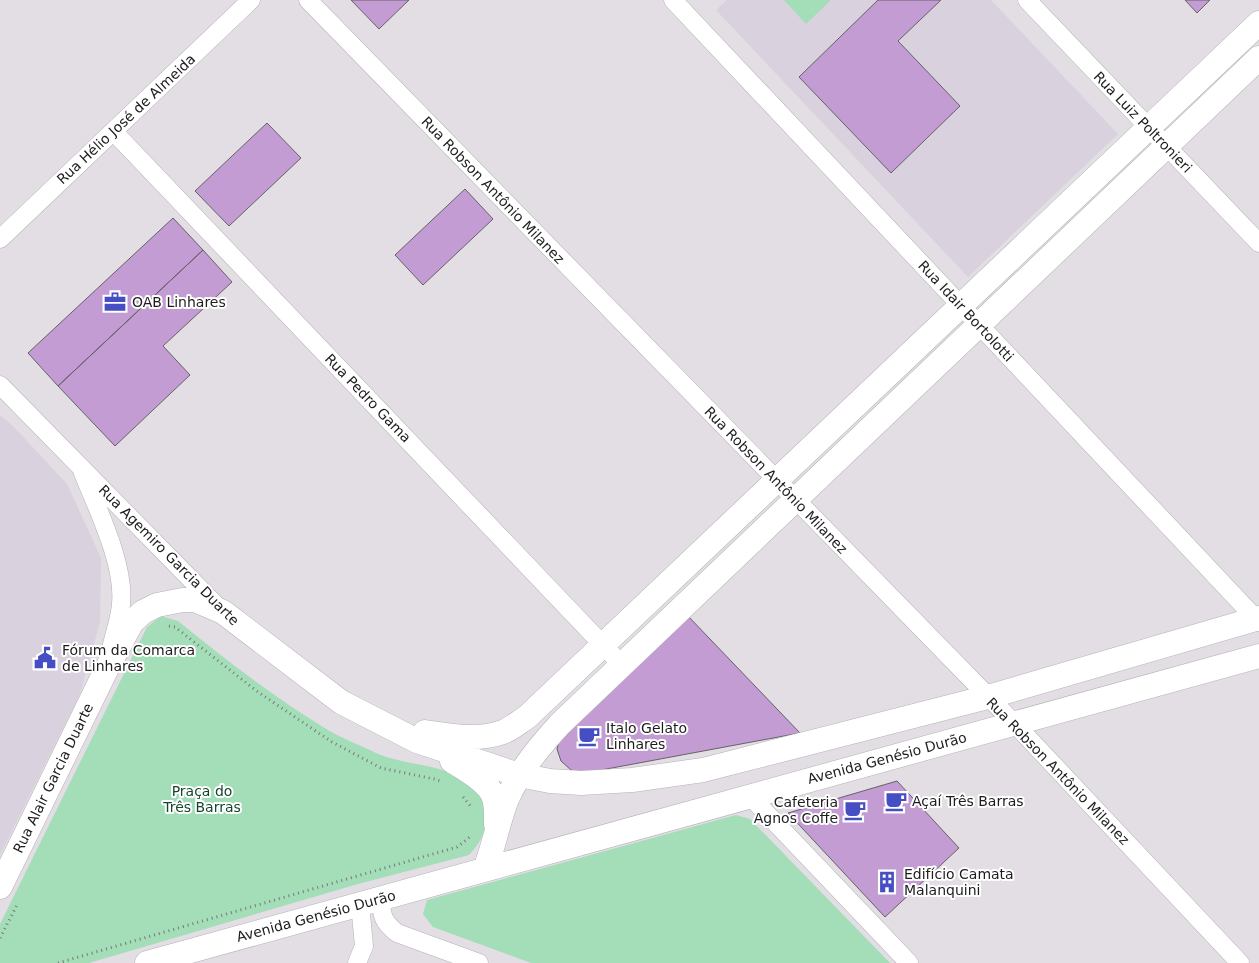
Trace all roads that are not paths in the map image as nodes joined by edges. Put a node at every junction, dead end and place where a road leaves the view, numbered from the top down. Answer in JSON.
{"nodes":[{"id":1,"x":251,"y":0,"type":"edge"},
{"id":2,"x":308,"y":0,"type":"edge"},
{"id":3,"x":673,"y":0,"type":"edge"},
{"id":4,"x":1027,"y":0,"type":"edge"},
{"id":5,"x":1259,"y":23,"type":"edge"},
{"id":6,"x":1259,"y":58,"type":"edge"},
{"id":7,"x":1149,"y":128,"type":"junction"},
{"id":8,"x":113,"y":131,"type":"junction"},
{"id":9,"x":1167,"y":146,"type":"junction"},
{"id":10,"x":0,"y":238,"type":"edge"},
{"id":11,"x":1259,"y":243,"type":"edge"},
{"id":12,"x":961,"y":306,"type":"junction"},
{"id":13,"x":979,"y":325,"type":"junction"},
{"id":14,"x":0,"y":385,"type":"edge"},
{"id":15,"x":80,"y":466,"type":"junction"},
{"id":16,"x":777,"y":480,"type":"junction"},
{"id":17,"x":796,"y":500,"type":"junction"},
{"id":18,"x":223,"y":612,"type":"junction"},
{"id":19,"x":1258,"y":620,"type":"edge"},
{"id":20,"x":603,"y":645,"type":"junction"},
{"id":21,"x":1259,"y":656,"type":"edge"},
{"id":22,"x":622,"y":665,"type":"junction"},
{"id":23,"x":107,"y":668,"type":"junction"},
{"id":24,"x":988,"y":697,"type":"junction"},
{"id":25,"x":1014,"y":723,"type":"junction"},
{"id":26,"x":392,"y":727,"type":"junction"},
{"id":27,"x":417,"y":741,"type":"junction"},
{"id":28,"x":519,"y":775,"type":"junction"},
{"id":29,"x":750,"y":796,"type":"junction"},
{"id":30,"x":496,"y":841,"type":"junction"},
{"id":31,"x":485,"y":869,"type":"junction"},
{"id":32,"x":0,"y":887,"type":"edge"},
{"id":33,"x":370,"y":901,"type":"junction"},
{"id":34,"x":157,"y":961,"type":"edge"},
{"id":35,"x":357,"y":963,"type":"edge"},
{"id":36,"x":479,"y":963,"type":"edge"},
{"id":37,"x":909,"y":963,"type":"edge"},
{"id":38,"x":1240,"y":963,"type":"edge"}],
"edges":[{"from":1,"to":8,"type":"street","name":"Rua Hélio José de Almeida"},
{"from":2,"to":16,"type":"street","name":"Rua Robson Antônio Milanez"},
{"from":3,"to":12,"type":"street","name":"Rua Idair Bortolotti"},
{"from":4,"to":7,"type":"street","name":"Rua Luiz Poltronieri"},
{"from":5,"to":7,"type":"main road"},
{"from":6,"to":9,"type":"main road"},
{"from":7,"to":9,"type":"street","name":"Rua Luiz Poltronieri"},
{"from":7,"to":12,"type":"main road"},
{"from":8,"to":10,"type":"street","name":"Rua Hélio José de Almeida"},
{"from":8,"to":20,"type":"street","name":"Rua Pedro Gama"},
{"from":9,"to":11,"type":"street","name":"Rua Luiz Poltronieri"},
{"from":9,"to":13,"type":"main road"},
{"from":12,"to":13,"type":"street","name":"Rua Idair Bortolotti"},
{"from":12,"to":16,"type":"main road"},
{"from":13,"to":17,"type":"main road"},
{"from":13,"to":19,"type":"street","name":"Rua Idair Bortolotti"},
{"from":14,"to":15,"type":"street","name":"Rua Agemiro Garcia Duarte"},
{"from":15,"to":18,"type":"street","name":"Rua Agemiro Garcia Duarte"},
{"from":15,"to":23,"type":"street","name":"Rua Alair Garcia Duarte"},
{"from":16,"to":17,"type":"street","name":"Rua Robson Antônio Milanez"},
{"from":16,"to":20,"type":"main road"},
{"from":17,"to":22,"type":"main road"},
{"from":17,"to":24,"type":"street","name":"Rua Robson Antônio Milanez"},
{"from":18,"to":23,"type":"main road","name":"Rua Alair Garcia Duarte"},
{"from":18,"to":26,"type":"main road","name":"Rua Agemiro Garcia Duarte"},
{"from":19,"to":24,"type":"main road","name":"Rua Agemiro Garcia Duarte"},
{"from":20,"to":22,"type":"street","name":"Rua Pedro Gama"},
{"from":20,"to":26,"type":"main road"},
{"from":21,"to":25,"type":"main road","name":"Avenida Genésio Durão"},
{"from":22,"to":28,"type":"main road"},
{"from":23,"to":32,"type":"main road","name":"Rua Alair Garcia Duarte"},
{"from":24,"to":25,"type":"street","name":"Rua Robson Antônio Milanez"},
{"from":24,"to":28,"type":"main road","name":"Rua Agemiro Garcia Duarte"},
{"from":25,"to":29,"type":"main road","name":"Avenida Genésio Durão"},
{"from":25,"to":38,"type":"street","name":"Rua Robson Antônio Milanez"},
{"from":26,"to":27,"type":"main road","name":"Rua Agemiro Garcia Duarte"},
{"from":27,"to":28,"type":"main road","name":"Rua Agemiro Garcia Duarte"},
{"from":27,"to":30,"type":"main road"},
{"from":28,"to":30,"type":"main road"},
{"from":29,"to":31,"type":"main road","name":"Avenida Genésio Durão"},
{"from":29,"to":37,"type":"street"},
{"from":30,"to":31,"type":"main road"},
{"from":31,"to":33,"type":"main road","name":"Avenida Genésio Durão"},
{"from":33,"to":34,"type":"main road","name":"Avenida Genésio Durão"},
{"from":33,"to":35,"type":"street"},
{"from":33,"to":36,"type":"street"}]}
